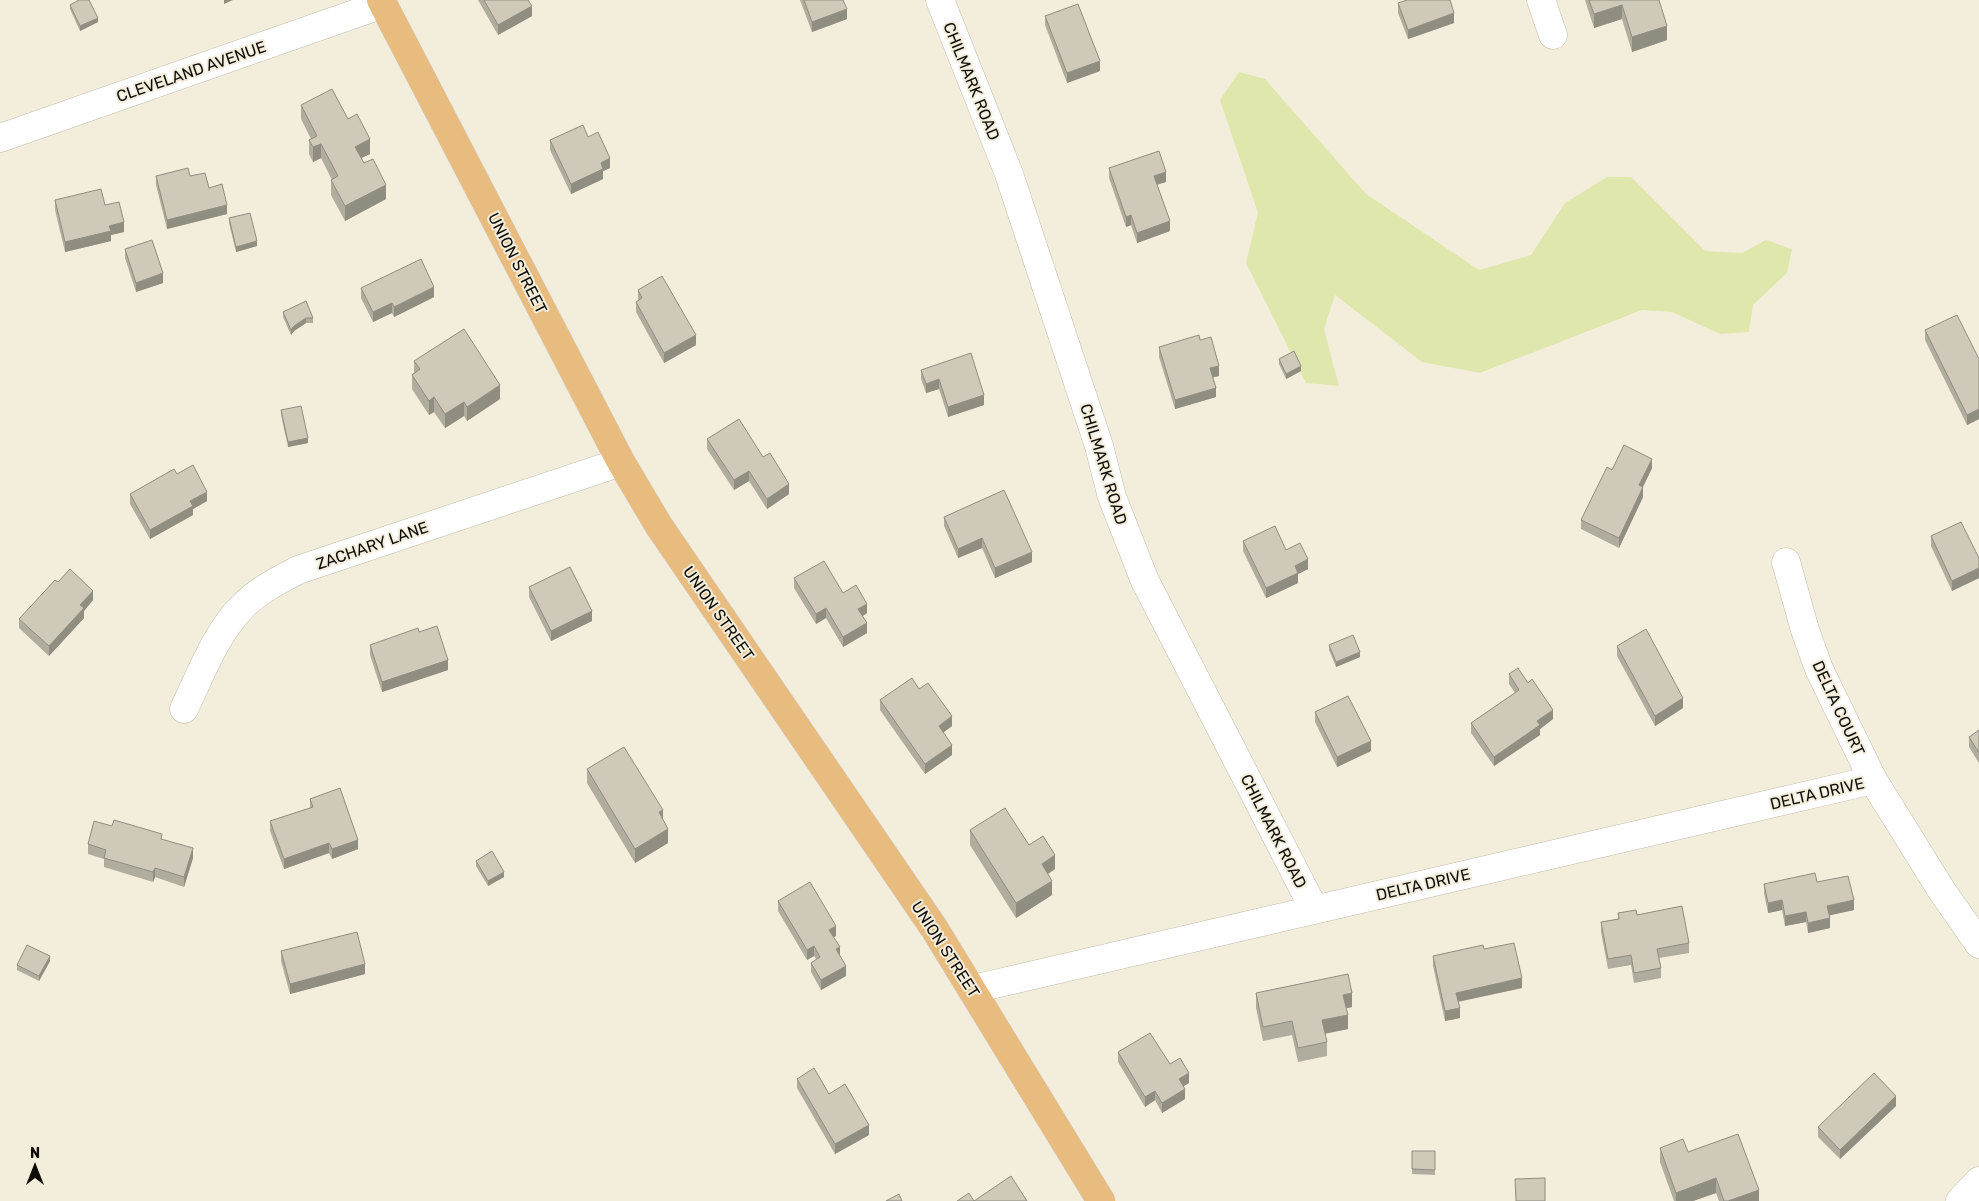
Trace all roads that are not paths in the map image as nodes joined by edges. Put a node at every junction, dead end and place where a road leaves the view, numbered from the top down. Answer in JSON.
{"nodes":[{"id":1,"x":940,"y":0,"type":"edge"},
{"id":2,"x":1541,"y":0,"type":"edge"},
{"id":3,"x":382,"y":2,"type":"edge"},
{"id":4,"x":1552,"y":35,"type":"dead end"},
{"id":5,"x":0,"y":138,"type":"edge"},
{"id":6,"x":622,"y":462,"type":"junction"},
{"id":7,"x":1786,"y":562,"type":"dead end"},
{"id":8,"x":184,"y":709,"type":"dead end"},
{"id":9,"x":1873,"y":780,"type":"junction"},
{"id":10,"x":1314,"y":909,"type":"junction"},
{"id":11,"x":1979,"y":944,"type":"edge"},
{"id":12,"x":973,"y":989,"type":"junction"},
{"id":13,"x":1979,"y":1181,"type":"edge"},
{"id":14,"x":1101,"y":1201,"type":"edge"},
{"id":15,"x":1960,"y":1201,"type":"edge"}],
"edges":[{"from":1,"to":10,"type":"street","name":"CHILMARK ROAD"},
{"from":2,"to":4,"type":"street"},
{"from":3,"to":5,"type":"street","name":"CLEVELAND AVENUE"},
{"from":3,"to":6,"type":"main road","name":"UNION STREET"},
{"from":6,"to":8,"type":"street","name":"ZACHARY LANE"},
{"from":6,"to":12,"type":"main road","name":"UNION STREET"},
{"from":7,"to":9,"type":"street","name":"DELTA COURT"},
{"from":9,"to":10,"type":"street","name":"DELTA DRIVE"},
{"from":9,"to":11,"type":"street","name":"DELTA COURT"},
{"from":10,"to":12,"type":"street","name":"DELTA DRIVE"},
{"from":12,"to":14,"type":"main road","name":"UNION STREET"},
{"from":13,"to":15,"type":"street"}]}
